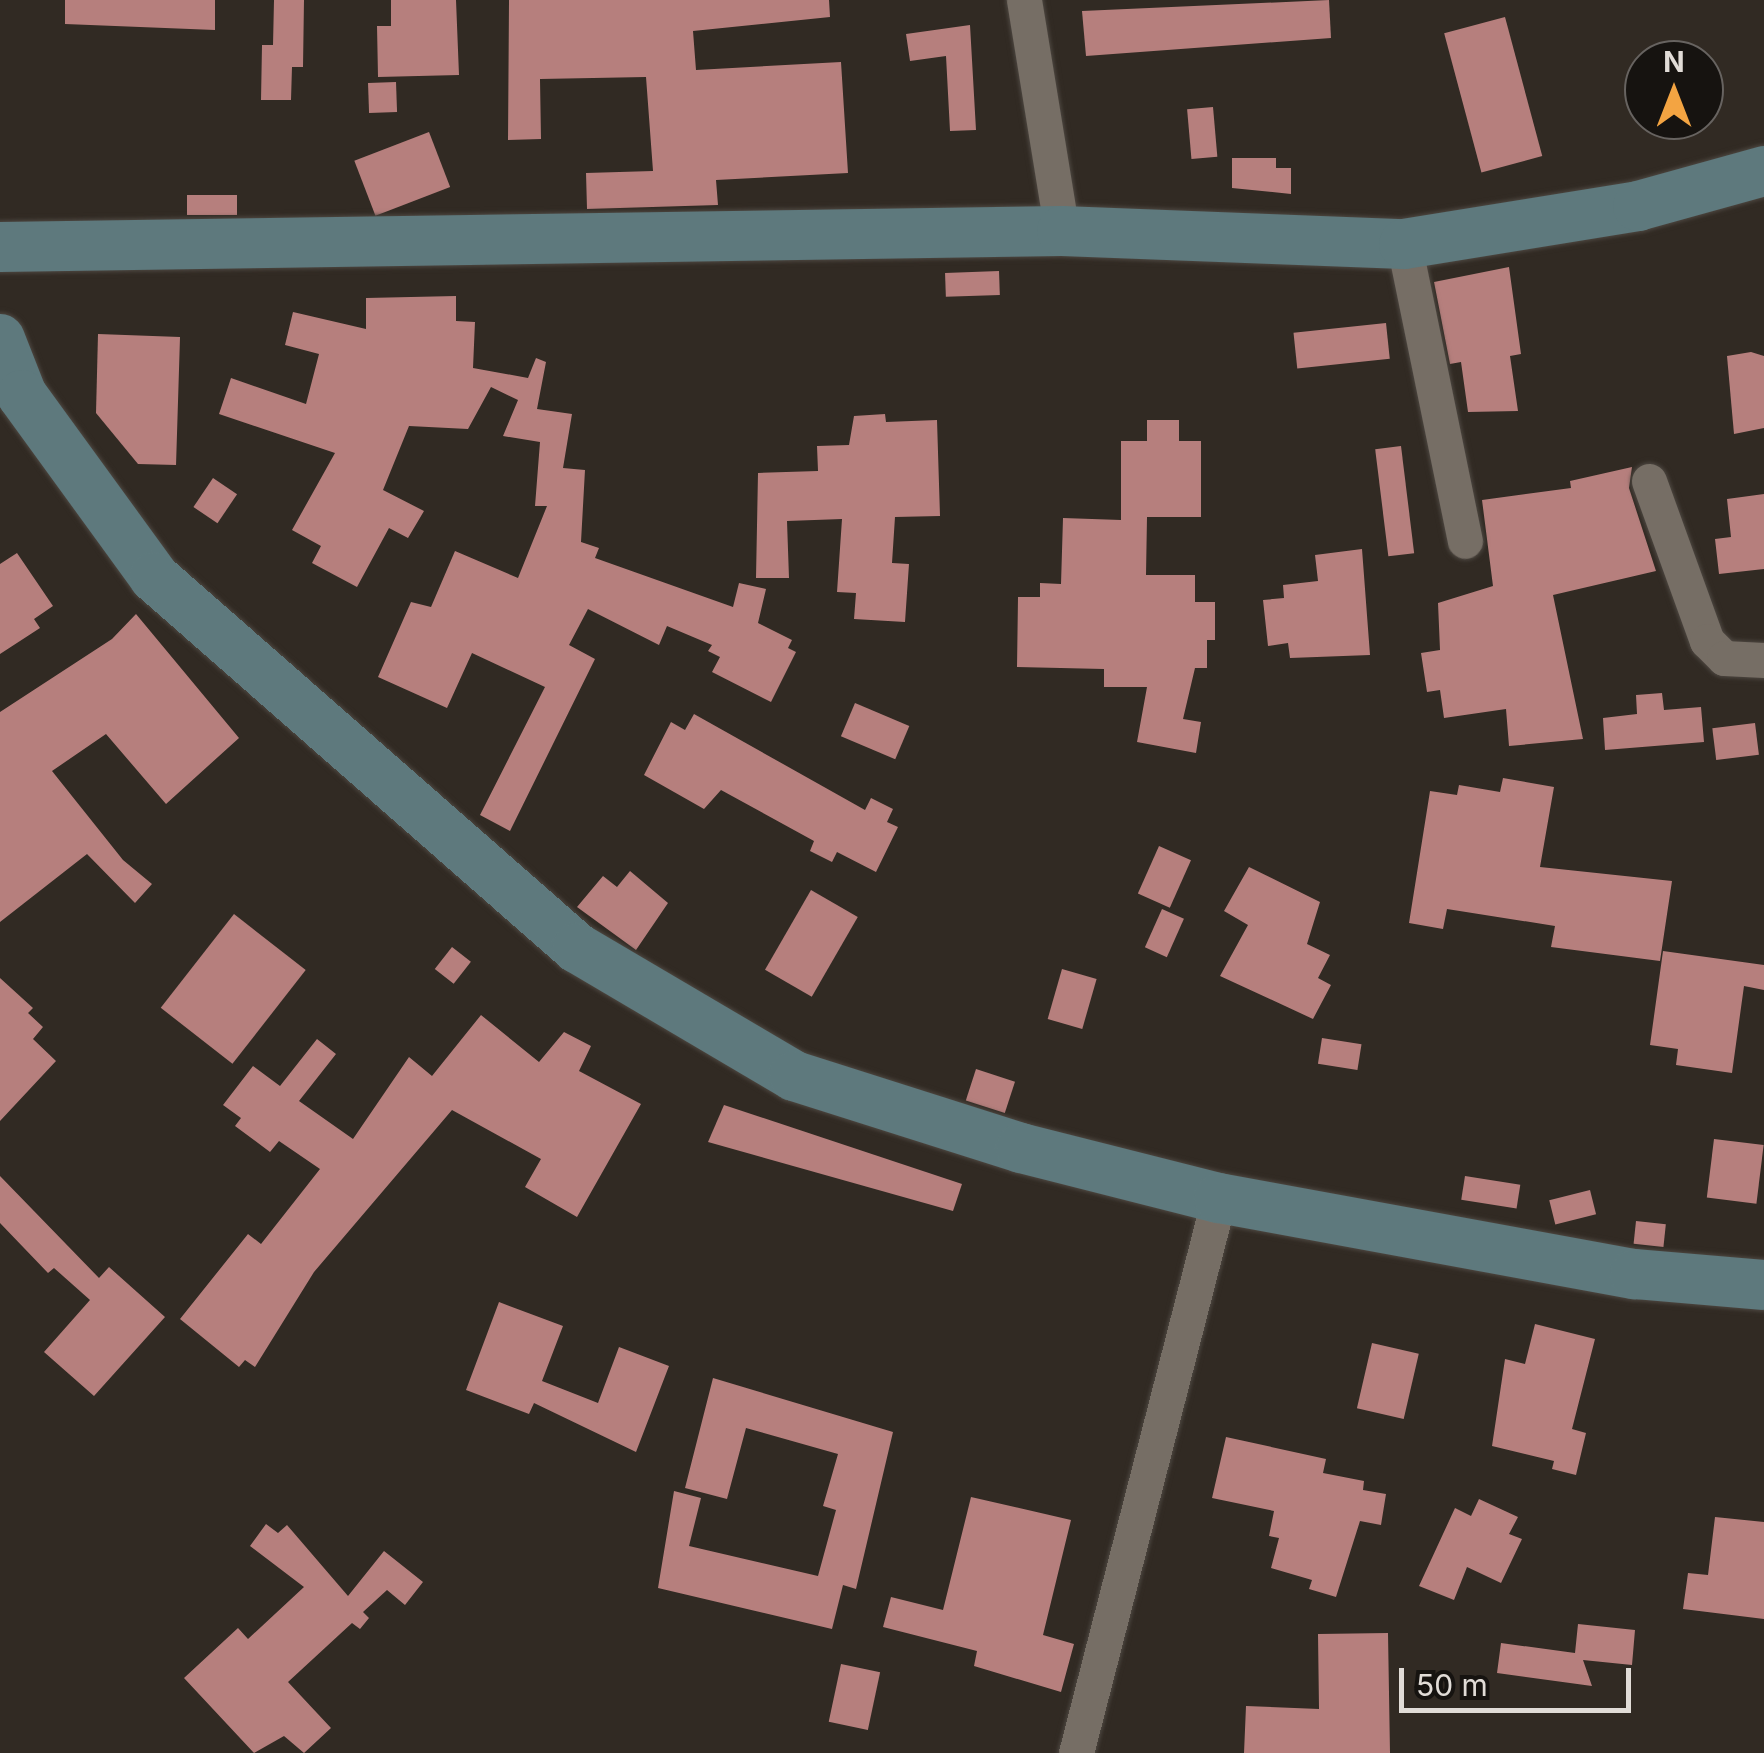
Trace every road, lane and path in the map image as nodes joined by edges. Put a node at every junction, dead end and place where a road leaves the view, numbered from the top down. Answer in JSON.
{"nodes":[{"id":1,"x":1024,"y":0,"type":"edge"},
{"id":2,"x":1764,"y":171,"type":"edge"},
{"id":3,"x":1062,"y":231,"type":"junction"},
{"id":4,"x":1404,"y":244,"type":"junction"},
{"id":5,"x":0,"y":248,"type":"edge"},
{"id":6,"x":0,"y":339,"type":"edge"},
{"id":7,"x":1649,"y":482,"type":"dead end"},
{"id":8,"x":1465,"y":541,"type":"dead end"},
{"id":9,"x":1764,"y":660,"type":"edge"},
{"id":10,"x":1220,"y":1198,"type":"junction"},
{"id":11,"x":1764,"y":1285,"type":"edge"},
{"id":12,"x":1076,"y":1753,"type":"edge"}],
"edges":[{"from":1,"to":3,"type":"street"},
{"from":2,"to":4,"type":"street"},
{"from":3,"to":4,"type":"street"},
{"from":3,"to":5,"type":"street"},
{"from":4,"to":8,"type":"street"},
{"from":6,"to":10,"type":"street"},
{"from":7,"to":9,"type":"street"},
{"from":10,"to":11,"type":"street"},
{"from":10,"to":12,"type":"street"}]}
